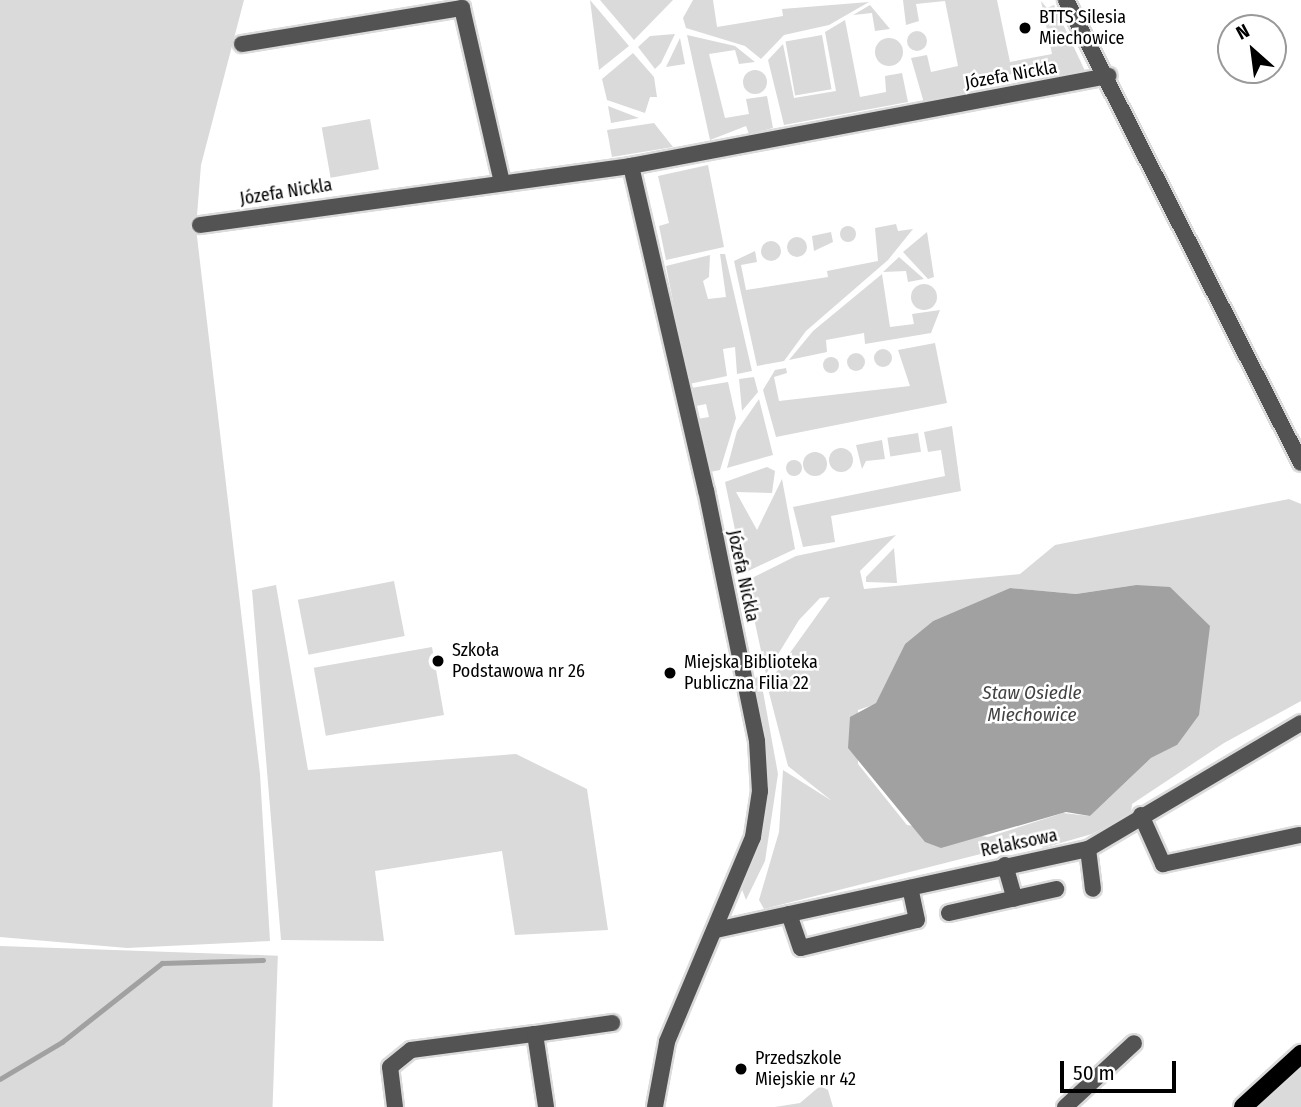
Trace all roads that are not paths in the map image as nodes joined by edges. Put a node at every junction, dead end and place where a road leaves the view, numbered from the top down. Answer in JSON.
{"nodes":[{"id":1,"x":1066,"y":0,"type":"edge"},
{"id":2,"x":242,"y":44,"type":"dead end"},
{"id":3,"x":1109,"y":76,"type":"junction"},
{"id":4,"x":631,"y":166,"type":"junction"},
{"id":5,"x":502,"y":182,"type":"junction"},
{"id":6,"x":200,"y":225,"type":"dead end"},
{"id":7,"x":1301,"y":463,"type":"edge"},
{"id":8,"x":1301,"y":723,"type":"edge"},
{"id":9,"x":1141,"y":815,"type":"junction"},
{"id":10,"x":1299,"y":835,"type":"dead end"},
{"id":11,"x":1088,"y":849,"type":"junction"},
{"id":12,"x":1005,"y":865,"type":"junction"},
{"id":13,"x":910,"y":888,"type":"junction"},
{"id":14,"x":1056,"y":889,"type":"dead end"},
{"id":15,"x":1093,"y":889,"type":"dead end"},
{"id":16,"x":1015,"y":899,"type":"junction"},
{"id":17,"x":949,"y":913,"type":"dead end"},
{"id":18,"x":789,"y":914,"type":"junction"},
{"id":19,"x":716,"y":930,"type":"junction"},
{"id":20,"x":612,"y":1023,"type":"dead end"},
{"id":21,"x":535,"y":1034,"type":"junction"},
{"id":22,"x":1134,"y":1043,"type":"dead end"},
{"id":23,"x":1301,"y":1054,"type":"edge"},
{"id":24,"x":395,"y":1107,"type":"edge"},
{"id":25,"x":545,"y":1107,"type":"edge"},
{"id":26,"x":655,"y":1107,"type":"edge"},
{"id":27,"x":1065,"y":1107,"type":"edge"},
{"id":28,"x":1243,"y":1107,"type":"edge"}],
"edges":[{"from":1,"to":3,"type":"street"},
{"from":2,"to":5,"type":"street"},
{"from":3,"to":4,"type":"street","name":"Józefa Nickla"},
{"from":3,"to":7,"type":"street"},
{"from":4,"to":5,"type":"street","name":"Józefa Nickla"},
{"from":4,"to":19,"type":"street","name":"Józefa Nickla"},
{"from":5,"to":6,"type":"street","name":"Józefa Nickla"},
{"from":8,"to":9,"type":"street","name":"Relaksowa"},
{"from":9,"to":10,"type":"street"},
{"from":9,"to":11,"type":"street","name":"Relaksowa"},
{"from":11,"to":12,"type":"street","name":"Relaksowa"},
{"from":11,"to":15,"type":"street"},
{"from":12,"to":13,"type":"street","name":"Relaksowa"},
{"from":12,"to":16,"type":"street"},
{"from":13,"to":18,"type":"street","name":"Relaksowa"},
{"from":13,"to":18,"type":"street"},
{"from":14,"to":16,"type":"street"},
{"from":16,"to":17,"type":"street"},
{"from":18,"to":19,"type":"street","name":"Relaksowa"},
{"from":19,"to":26,"type":"street","name":"Józefa Nickla"},
{"from":20,"to":21,"type":"street"},
{"from":21,"to":24,"type":"street"},
{"from":21,"to":25,"type":"street"},
{"from":22,"to":27,"type":"street"},
{"from":23,"to":28,"type":"main road"}]}
